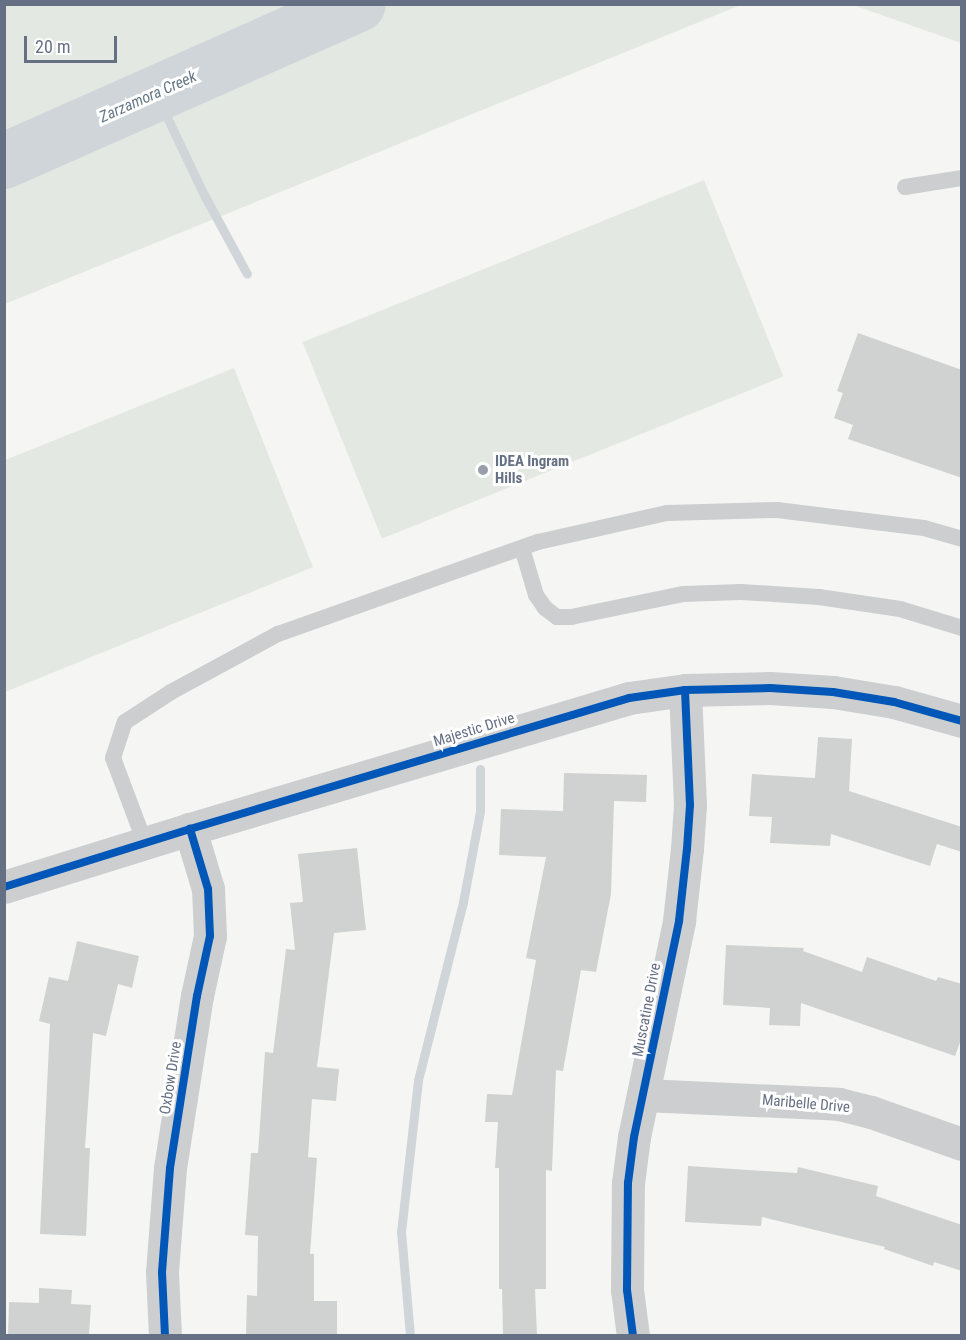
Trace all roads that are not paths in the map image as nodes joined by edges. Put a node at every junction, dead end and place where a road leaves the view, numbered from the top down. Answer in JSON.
{"nodes":[{"id":1,"x":962,"y":178,"type":"edge"},
{"id":2,"x":905,"y":187,"type":"dead end"},
{"id":3,"x":962,"y":539,"type":"edge"},
{"id":4,"x":522,"y":548,"type":"junction"},
{"id":5,"x":962,"y":628,"type":"edge"},
{"id":6,"x":685,"y":690,"type":"junction"},
{"id":7,"x":962,"y":722,"type":"edge"},
{"id":8,"x":190,"y":829,"type":"junction"},
{"id":9,"x":145,"y":843,"type":"junction"},
{"id":10,"x":4,"y":887,"type":"edge"},
{"id":11,"x":644,"y":1095,"type":"junction"},
{"id":12,"x":962,"y":1144,"type":"edge"},
{"id":13,"x":165,"y":1335,"type":"edge"},
{"id":14,"x":633,"y":1335,"type":"edge"}],
"edges":[{"from":1,"to":2,"type":"lane"},
{"from":3,"to":4,"type":"lane"},
{"from":4,"to":5,"type":"lane"},
{"from":4,"to":9,"type":"lane"},
{"from":6,"to":7,"type":"street","name":"Majestic Drive"},
{"from":6,"to":8,"type":"street","name":"Majestic Drive"},
{"from":6,"to":11,"type":"street","name":"Muscatine Drive"},
{"from":8,"to":9,"type":"street","name":"Majestic Drive"},
{"from":8,"to":13,"type":"street","name":"Oxbow Drive"},
{"from":9,"to":10,"type":"street","name":"Majestic Drive"},
{"from":11,"to":12,"type":"street","name":"Maribelle Drive"},
{"from":11,"to":14,"type":"street","name":"Muscatine Drive"}]}
